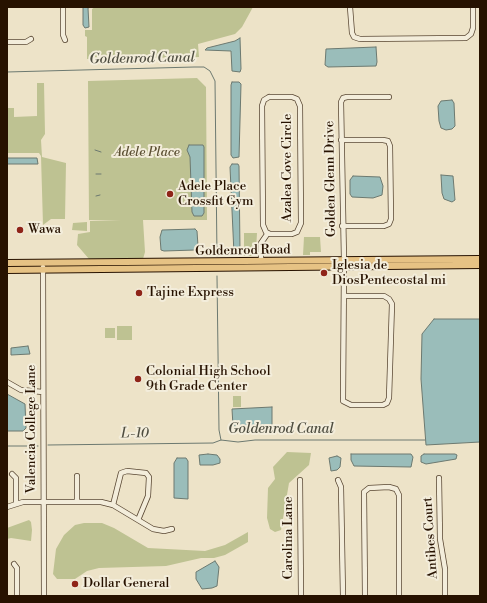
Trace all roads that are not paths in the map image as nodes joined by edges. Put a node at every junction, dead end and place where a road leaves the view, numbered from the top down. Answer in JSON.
{"nodes":[{"id":1,"x":63,"y":7,"type":"edge"},
{"id":2,"x":350,"y":7,"type":"edge"},
{"id":3,"x":473,"y":7,"type":"edge"},
{"id":4,"x":31,"y":39,"type":"dead end"},
{"id":5,"x":65,"y":40,"type":"dead end"},
{"id":6,"x":7,"y":42,"type":"edge"},
{"id":7,"x":389,"y":97,"type":"dead end"},
{"id":8,"x":341,"y":140,"type":"junction"},
{"id":9,"x":342,"y":226,"type":"junction"},
{"id":10,"x":268,"y":233,"type":"junction"},
{"id":11,"x":480,"y":259,"type":"edge"},
{"id":12,"x":157,"y":262,"type":"junction"},
{"id":13,"x":7,"y":263,"type":"edge"},
{"id":14,"x":344,"y":263,"type":"junction"},
{"id":15,"x":262,"y":264,"type":"junction"},
{"id":16,"x":480,"y":265,"type":"edge"},
{"id":17,"x":43,"y":266,"type":"junction"},
{"id":18,"x":150,"y":269,"type":"junction"},
{"id":19,"x":7,"y":270,"type":"edge"},
{"id":20,"x":345,"y":296,"type":"junction"},
{"id":21,"x":7,"y":382,"type":"edge"},
{"id":22,"x":43,"y":392,"type":"junction"},
{"id":23,"x":12,"y":474,"type":"dead end"},
{"id":24,"x":77,"y":476,"type":"dead end"},
{"id":25,"x":439,"y":478,"type":"dead end"},
{"id":26,"x":300,"y":480,"type":"dead end"},
{"id":27,"x":338,"y":480,"type":"dead end"},
{"id":28,"x":76,"y":501,"type":"junction"},
{"id":29,"x":44,"y":502,"type":"junction"},
{"id":30,"x":16,"y":503,"type":"junction"},
{"id":31,"x":113,"y":505,"type":"junction"},
{"id":32,"x":7,"y":507,"type":"edge"},
{"id":33,"x":138,"y":520,"type":"junction"},
{"id":34,"x":172,"y":529,"type":"dead end"},
{"id":35,"x":14,"y":564,"type":"dead end"},
{"id":36,"x":18,"y":596,"type":"edge"},
{"id":37,"x":44,"y":596,"type":"edge"},
{"id":38,"x":300,"y":596,"type":"edge"},
{"id":39,"x":343,"y":596,"type":"edge"},
{"id":40,"x":365,"y":596,"type":"edge"},
{"id":41,"x":399,"y":596,"type":"edge"},
{"id":42,"x":445,"y":596,"type":"edge"}],
"edges":[{"from":1,"to":5,"type":"street"},
{"from":2,"to":3,"type":"street"},
{"from":4,"to":6,"type":"street"},
{"from":7,"to":8,"type":"street","name":"Golden Glenn Drive"},
{"from":8,"to":9,"type":"street","name":"Golden Glenn Drive"},
{"from":8,"to":9,"type":"street"},
{"from":9,"to":14,"type":"street","name":"Golden Glenn Drive"},
{"from":10,"to":10,"type":"street","name":"Azalea Cove Circle"},
{"from":10,"to":15,"type":"street","name":"Azalea Cove Circle"},
{"from":11,"to":14,"type":"main road","name":"Goldenrod Road"},
{"from":12,"to":15,"type":"main road","name":"Goldenrod Road"},
{"from":12,"to":17,"type":"main road","name":"Goldenrod Road"},
{"from":12,"to":18,"type":"main road"},
{"from":13,"to":17,"type":"main road","name":"Goldenrod Road"},
{"from":14,"to":15,"type":"main road","name":"Goldenrod Road"},
{"from":14,"to":15,"type":"main road","name":"Goldenrod Road"},
{"from":14,"to":16,"type":"main road","name":"Goldenrod Road"},
{"from":14,"to":20,"type":"street","name":"Golden Glenn Drive"},
{"from":15,"to":18,"type":"main road","name":"Goldenrod Road"},
{"from":17,"to":18,"type":"main road","name":"Goldenrod Road"},
{"from":17,"to":19,"type":"main road","name":"Goldenrod Road"},
{"from":17,"to":22,"type":"street","name":"Valencia College Lane"},
{"from":20,"to":20,"type":"street","name":"Golden Glenn Drive"},
{"from":21,"to":22,"type":"street"},
{"from":22,"to":29,"type":"street","name":"Valencia College Lane"},
{"from":23,"to":30,"type":"street"},
{"from":24,"to":28,"type":"street"},
{"from":25,"to":42,"type":"street","name":"Antibes Court"},
{"from":26,"to":38,"type":"street","name":"Carolina Lane"},
{"from":27,"to":39,"type":"street"},
{"from":28,"to":29,"type":"street"},
{"from":28,"to":31,"type":"street"},
{"from":29,"to":30,"type":"street"},
{"from":29,"to":37,"type":"street","name":"Valencia College Lane"},
{"from":30,"to":32,"type":"street"},
{"from":31,"to":33,"type":"street"},
{"from":31,"to":33,"type":"street"},
{"from":33,"to":34,"type":"street"},
{"from":35,"to":36,"type":"street"},
{"from":40,"to":41,"type":"street"}]}
